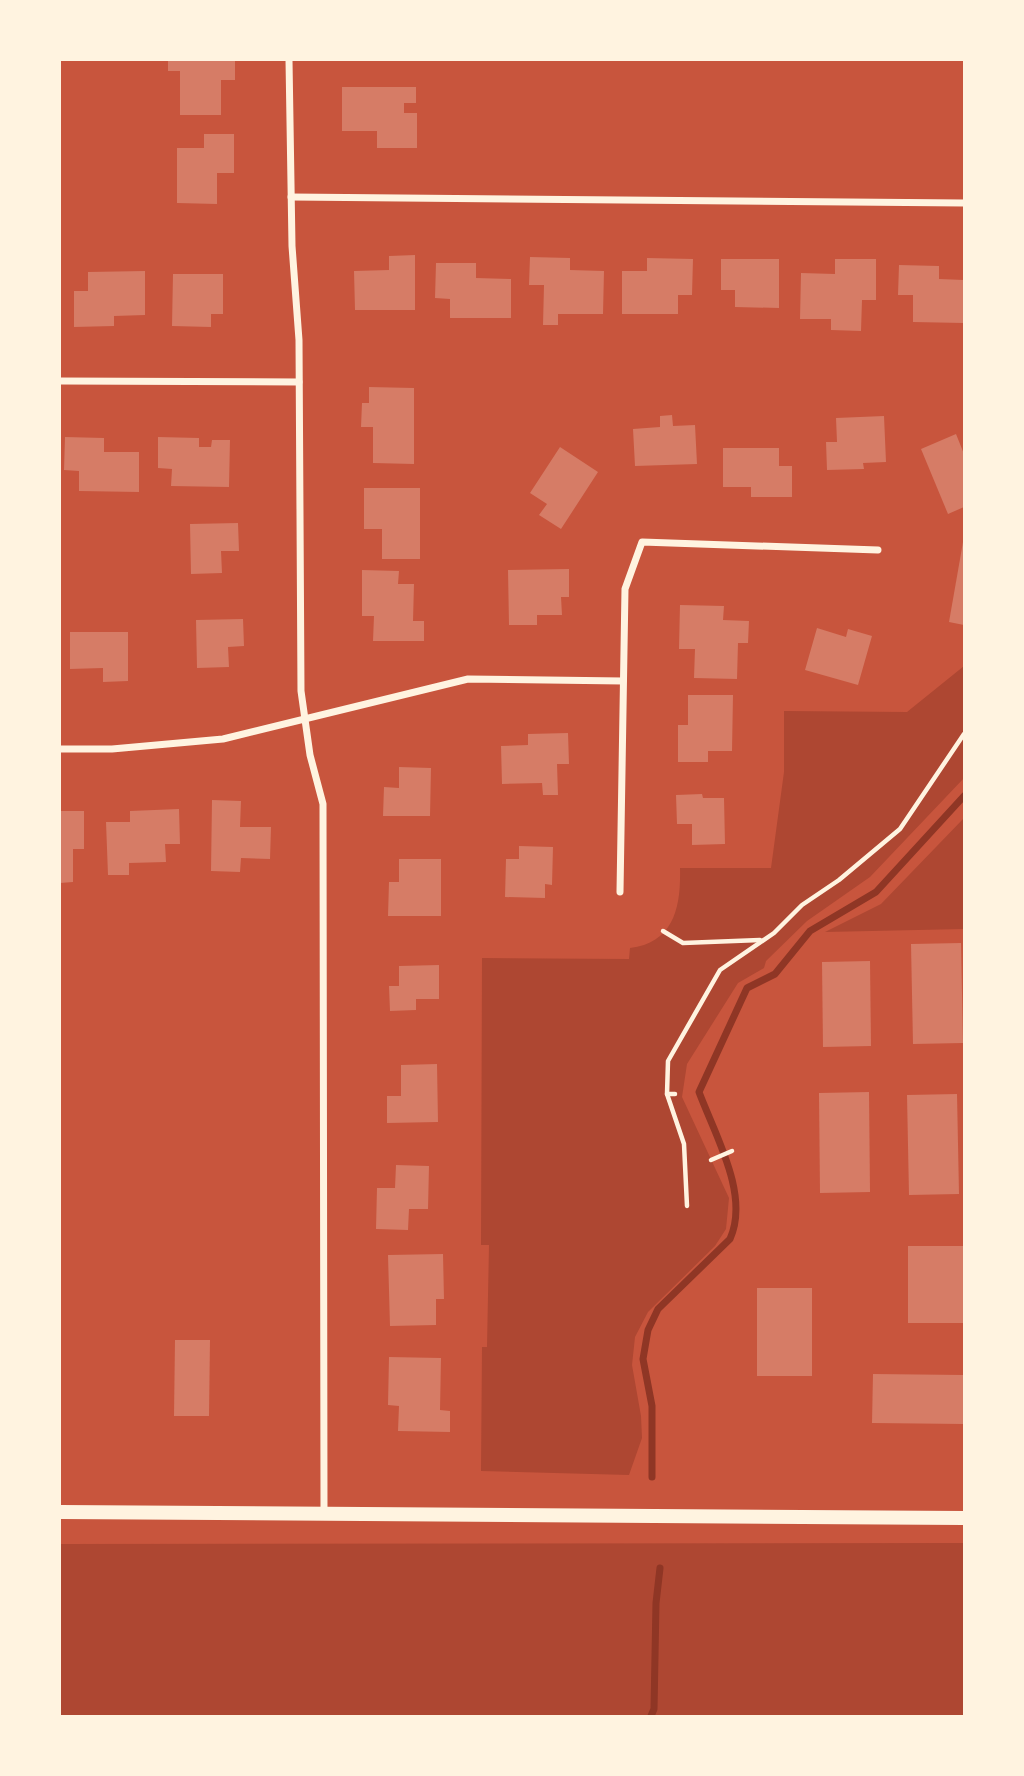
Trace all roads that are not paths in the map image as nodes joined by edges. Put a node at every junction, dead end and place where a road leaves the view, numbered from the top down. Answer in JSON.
{"nodes":[{"id":1,"x":289,"y":60,"type":"edge"},
{"id":2,"x":291,"y":197,"type":"junction"},
{"id":3,"x":964,"y":202,"type":"edge"},
{"id":4,"x":60,"y":381,"type":"edge"},
{"id":5,"x":299,"y":382,"type":"junction"},
{"id":6,"x":878,"y":550,"type":"dead end"},
{"id":7,"x":623,"y":681,"type":"junction"},
{"id":8,"x":304,"y":720,"type":"junction"},
{"id":9,"x":60,"y":749,"type":"edge"},
{"id":10,"x":620,"y":892,"type":"dead end"},
{"id":11,"x":60,"y":1512,"type":"edge"},
{"id":12,"x":324,"y":1513,"type":"junction"},
{"id":13,"x":964,"y":1518,"type":"edge"}],
"edges":[{"from":1,"to":2,"type":"street"},
{"from":2,"to":3,"type":"street"},
{"from":2,"to":5,"type":"street"},
{"from":4,"to":5,"type":"street"},
{"from":5,"to":8,"type":"street"},
{"from":6,"to":7,"type":"street"},
{"from":7,"to":8,"type":"street"},
{"from":7,"to":10,"type":"street"},
{"from":8,"to":9,"type":"street"},
{"from":8,"to":12,"type":"street"},
{"from":11,"to":12,"type":"main road"},
{"from":12,"to":13,"type":"main road"}]}
